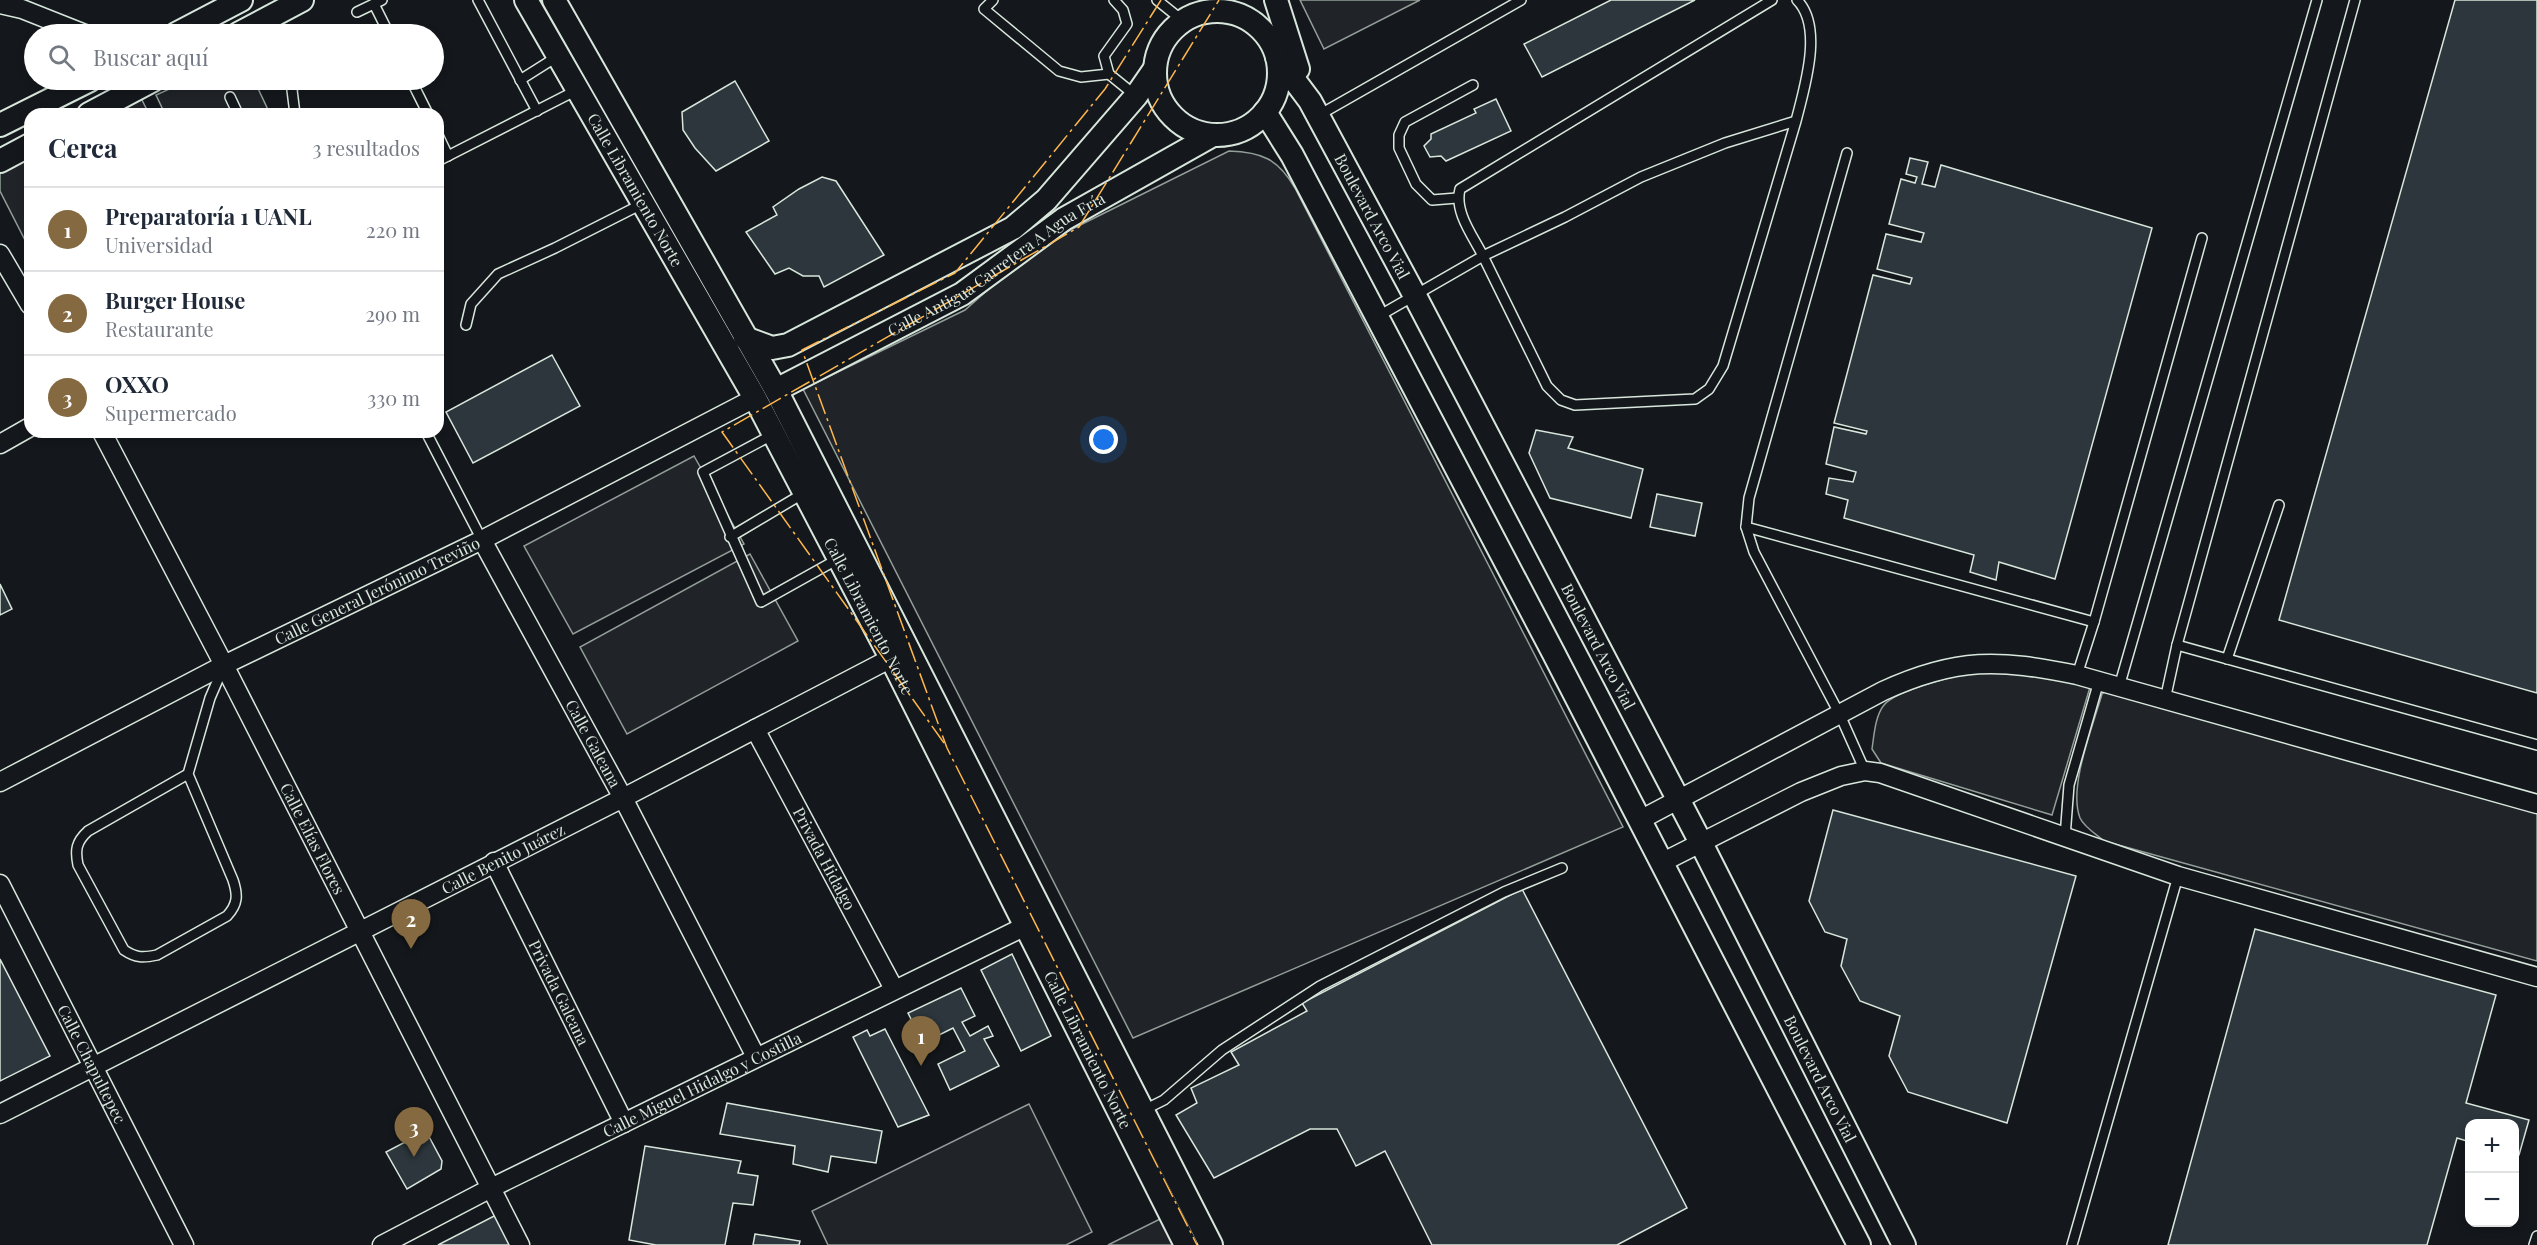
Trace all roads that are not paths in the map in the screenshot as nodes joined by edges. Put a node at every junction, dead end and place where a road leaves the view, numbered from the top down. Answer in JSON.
{"nodes":[{"id":1,"x":241,"y":0,"type":"edge"},
{"id":2,"x":302,"y":0,"type":"edge"},
{"id":3,"x":478,"y":0,"type":"edge"},
{"id":4,"x":526,"y":0,"type":"edge"},
{"id":5,"x":554,"y":0,"type":"edge"},
{"id":6,"x":993,"y":0,"type":"edge"},
{"id":7,"x":1114,"y":0,"type":"edge"},
{"id":8,"x":1157,"y":0,"type":"edge"},
{"id":9,"x":1276,"y":0,"type":"edge"},
{"id":10,"x":1521,"y":0,"type":"edge"},
{"id":11,"x":1772,"y":0,"type":"edge"},
{"id":12,"x":1797,"y":0,"type":"edge"},
{"id":13,"x":2317,"y":0,"type":"edge"},
{"id":14,"x":2355,"y":0,"type":"edge"},
{"id":15,"x":378,"y":2,"type":"edge"},
{"id":16,"x":0,"y":3,"type":"edge"},
{"id":17,"x":1196,"y":11,"type":"edge"},
{"id":18,"x":357,"y":12,"type":"dead end"},
{"id":19,"x":59,"y":24,"type":"edge"},
{"id":20,"x":195,"y":24,"type":"edge"},
{"id":21,"x":257,"y":24,"type":"edge"},
{"id":22,"x":386,"y":24,"type":"edge"},
{"id":23,"x":558,"y":56,"type":"junction"},
{"id":24,"x":1277,"y":57,"type":"junction"},
{"id":25,"x":1154,"y":70,"type":"junction"},
{"id":26,"x":1109,"y":74,"type":"junction"},
{"id":27,"x":520,"y":80,"type":"junction"},
{"id":28,"x":1473,"y":85,"type":"dead end"},
{"id":29,"x":70,"y":90,"type":"edge"},
{"id":30,"x":134,"y":90,"type":"edge"},
{"id":31,"x":292,"y":90,"type":"edge"},
{"id":32,"x":416,"y":90,"type":"edge"},
{"id":33,"x":577,"y":90,"type":"junction"},
{"id":34,"x":1136,"y":96,"type":"junction"},
{"id":35,"x":230,"y":97,"type":"dead end"},
{"id":36,"x":34,"y":108,"type":"edge"},
{"id":37,"x":100,"y":108,"type":"edge"},
{"id":38,"x":235,"y":108,"type":"edge"},
{"id":39,"x":294,"y":108,"type":"edge"},
{"id":40,"x":425,"y":108,"type":"edge"},
{"id":41,"x":1314,"y":108,"type":"junction"},
{"id":42,"x":537,"y":111,"type":"junction"},
{"id":43,"x":1265,"y":112,"type":"junction"},
{"id":44,"x":24,"y":113,"type":"edge"},
{"id":45,"x":1796,"y":121,"type":"junction"},
{"id":46,"x":0,"y":125,"type":"edge"},
{"id":47,"x":1213,"y":135,"type":"junction"},
{"id":48,"x":24,"y":148,"type":"edge"},
{"id":49,"x":444,"y":148,"type":"edge"},
{"id":50,"x":1847,"y":153,"type":"dead end"},
{"id":51,"x":448,"y":156,"type":"junction"},
{"id":52,"x":444,"y":158,"type":"edge"},
{"id":53,"x":0,"y":161,"type":"edge"},
{"id":54,"x":1457,"y":198,"type":"junction"},
{"id":55,"x":642,"y":204,"type":"junction"},
{"id":56,"x":1013,"y":228,"type":"junction"},
{"id":57,"x":2202,"y":238,"type":"dead end"},
{"id":58,"x":0,"y":254,"type":"edge"},
{"id":59,"x":1483,"y":256,"type":"junction"},
{"id":60,"x":24,"y":295,"type":"edge"},
{"id":61,"x":1415,"y":296,"type":"junction"},
{"id":62,"x":1377,"y":317,"type":"junction"},
{"id":63,"x":466,"y":325,"type":"dead end"},
{"id":64,"x":745,"y":338,"type":"junction"},
{"id":65,"x":776,"y":390,"type":"junction"},
{"id":66,"x":755,"y":398,"type":"junction"},
{"id":67,"x":24,"y":430,"type":"edge"},
{"id":68,"x":772,"y":435,"type":"junction"},
{"id":69,"x":105,"y":438,"type":"edge"},
{"id":70,"x":429,"y":438,"type":"edge"},
{"id":71,"x":0,"y":444,"type":"edge"},
{"id":72,"x":804,"y":493,"type":"junction"},
{"id":73,"x":2279,"y":505,"type":"dead end"},
{"id":74,"x":1746,"y":527,"type":"junction"},
{"id":75,"x":730,"y":537,"type":"junction"},
{"id":76,"x":482,"y":540,"type":"junction"},
{"id":77,"x":838,"y":559,"type":"junction"},
{"id":78,"x":2094,"y":622,"type":"junction"},
{"id":79,"x":2177,"y":645,"type":"junction"},
{"id":80,"x":900,"y":654,"type":"junction"},
{"id":81,"x":2228,"y":659,"type":"junction"},
{"id":82,"x":224,"y":665,"type":"junction"},
{"id":83,"x":2077,"y":675,"type":"junction"},
{"id":84,"x":2099,"y":681,"type":"junction"},
{"id":85,"x":2119,"y":687,"type":"junction"},
{"id":86,"x":2164,"y":700,"type":"junction"},
{"id":87,"x":1840,"y":715,"type":"junction"},
{"id":88,"x":755,"y":729,"type":"junction"},
{"id":89,"x":2537,"y":745,"type":"edge"},
{"id":90,"x":1865,"y":771,"type":"junction"},
{"id":91,"x":188,"y":774,"type":"junction"},
{"id":92,"x":0,"y":782,"type":"edge"},
{"id":93,"x":623,"y":798,"type":"junction"},
{"id":94,"x":1676,"y":799,"type":"junction"},
{"id":95,"x":2537,"y":804,"type":"edge"},
{"id":96,"x":1640,"y":820,"type":"junction"},
{"id":97,"x":2066,"y":837,"type":"junction"},
{"id":98,"x":1701,"y":843,"type":"junction"},
{"id":99,"x":494,"y":862,"type":"junction"},
{"id":100,"x":1663,"y":862,"type":"junction"},
{"id":101,"x":1562,"y":868,"type":"dead end"},
{"id":102,"x":2178,"y":876,"type":"junction"},
{"id":103,"x":0,"y":884,"type":"edge"},
{"id":104,"x":1035,"y":921,"type":"junction"},
{"id":105,"x":360,"y":930,"type":"junction"},
{"id":106,"x":2537,"y":977,"type":"edge"},
{"id":107,"x":894,"y":989,"type":"junction"},
{"id":108,"x":756,"y":1057,"type":"junction"},
{"id":109,"x":92,"y":1066,"type":"junction"},
{"id":110,"x":1144,"y":1110,"type":"junction"},
{"id":111,"x":0,"y":1114,"type":"edge"},
{"id":112,"x":624,"y":1123,"type":"junction"},
{"id":113,"x":491,"y":1188,"type":"junction"},
{"id":114,"x":2537,"y":1236,"type":"edge"},
{"id":115,"x":184,"y":1245,"type":"edge"},
{"id":116,"x":382,"y":1245,"type":"edge"},
{"id":117,"x":520,"y":1245,"type":"edge"},
{"id":118,"x":1186,"y":1245,"type":"edge"},
{"id":119,"x":1211,"y":1245,"type":"edge"},
{"id":120,"x":1859,"y":1245,"type":"edge"},
{"id":121,"x":1904,"y":1245,"type":"edge"},
{"id":122,"x":2072,"y":1245,"type":"edge"},
{"id":123,"x":2535,"y":1245,"type":"edge"}],
"edges":[{"from":1,"to":20,"type":"street"},
{"from":2,"to":21,"type":"street"},
{"from":3,"to":27,"type":"lane"},
{"from":4,"to":23,"type":"street","name":"Calle Libramiento Norte"},
{"from":5,"to":64,"type":"street","name":"Calle Libramiento Norte"},
{"from":6,"to":26,"type":"lane"},
{"from":7,"to":26,"type":"lane"},
{"from":8,"to":17,"type":"lane"},
{"from":9,"to":41,"type":"street"},
{"from":10,"to":41,"type":"lane"},
{"from":11,"to":54,"type":"lane"},
{"from":12,"to":45,"type":"lane"},
{"from":13,"to":85,"type":"lane"},
{"from":14,"to":79,"type":"lane"},
{"from":15,"to":18,"type":"lane"},
{"from":15,"to":22,"type":"lane"},
{"from":16,"to":19,"type":"street"},
{"from":17,"to":24,"type":"street"},
{"from":17,"to":25,"type":"street"},
{"from":23,"to":27,"type":"lane"},
{"from":23,"to":33,"type":"street","name":"Calle Libramiento Norte"},
{"from":24,"to":41,"type":"street","name":"Boulevard Arco Vial"},
{"from":24,"to":43,"type":"street"},
{"from":25,"to":34,"type":"street","name":"Calle Antigua Carretera A Agua Fría"},
{"from":25,"to":47,"type":"street"},
{"from":26,"to":34,"type":"lane"},
{"from":27,"to":42,"type":"lane"},
{"from":28,"to":54,"type":"lane"},
{"from":29,"to":36,"type":"street"},
{"from":30,"to":37,"type":"street"},
{"from":31,"to":39,"type":"lane"},
{"from":32,"to":40,"type":"lane"},
{"from":33,"to":42,"type":"lane"},
{"from":33,"to":55,"type":"street","name":"Calle Libramiento Norte"},
{"from":34,"to":56,"type":"street","name":"Calle Antigua Carretera A Agua Fría"},
{"from":35,"to":38,"type":"lane"},
{"from":41,"to":61,"type":"street","name":"Boulevard Arco Vial"},
{"from":42,"to":51,"type":"lane"},
{"from":43,"to":47,"type":"street"},
{"from":43,"to":62,"type":"street"},
{"from":44,"to":46,"type":"street"},
{"from":45,"to":59,"type":"lane"},
{"from":45,"to":59,"type":"lane"},
{"from":47,"to":65,"type":"street","name":"Calle Antigua Carretera A Agua Fría"},
{"from":48,"to":53,"type":"street"},
{"from":49,"to":51,"type":"lane"},
{"from":50,"to":74,"type":"lane"},
{"from":51,"to":52,"type":"lane"},
{"from":54,"to":59,"type":"lane"},
{"from":55,"to":63,"type":"lane"},
{"from":55,"to":66,"type":"street","name":"Calle Libramiento Norte"},
{"from":56,"to":64,"type":"street"},
{"from":56,"to":65,"type":"street"},
{"from":57,"to":78,"type":"lane"},
{"from":58,"to":60,"type":"street"},
{"from":59,"to":61,"type":"lane"},
{"from":61,"to":62,"type":"lane"},
{"from":61,"to":94,"type":"street","name":"Boulevard Arco Vial"},
{"from":62,"to":96,"type":"street"},
{"from":64,"to":65,"type":"street","name":"Calle Libramiento Norte"},
{"from":65,"to":66,"type":"street"},
{"from":65,"to":80,"type":"street","name":"Calle Libramiento Norte"},
{"from":66,"to":68,"type":"street","name":"Calle Libramiento Norte"},
{"from":66,"to":76,"type":"street","name":"Calle General Jerónimo Treviño"},
{"from":67,"to":71,"type":"street"},
{"from":68,"to":72,"type":"street","name":"Calle Libramiento Norte"},
{"from":68,"to":75,"type":"lane"},
{"from":69,"to":82,"type":"street","name":"Calle Elías Flores"},
{"from":70,"to":76,"type":"lane","name":"Calle Galeana"},
{"from":72,"to":75,"type":"lane"},
{"from":72,"to":77,"type":"street","name":"Calle Libramiento Norte"},
{"from":73,"to":81,"type":"lane"},
{"from":74,"to":78,"type":"lane"},
{"from":74,"to":87,"type":"lane"},
{"from":75,"to":77,"type":"lane"},
{"from":76,"to":82,"type":"street","name":"Calle General Jerónimo Treviño"},
{"from":76,"to":93,"type":"street","name":"Calle Galeana"},
{"from":77,"to":80,"type":"street","name":"Calle Libramiento Norte"},
{"from":78,"to":83,"type":"lane"},
{"from":79,"to":81,"type":"lane"},
{"from":79,"to":86,"type":"lane"},
{"from":80,"to":88,"type":"street","name":"Calle Benito Juárez"},
{"from":80,"to":104,"type":"street","name":"Calle Libramiento Norte"},
{"from":81,"to":89,"type":"lane"},
{"from":82,"to":91,"type":"lane"},
{"from":82,"to":92,"type":"street","name":"Calle General Jerónimo Treviño"},
{"from":82,"to":105,"type":"street","name":"Calle Elías Flores"},
{"from":83,"to":84,"type":"street"},
{"from":83,"to":87,"type":"street"},
{"from":84,"to":85,"type":"street"},
{"from":84,"to":97,"type":"lane"},
{"from":85,"to":86,"type":"street"},
{"from":86,"to":95,"type":"street"},
{"from":87,"to":90,"type":"lane"},
{"from":87,"to":94,"type":"street"},
{"from":88,"to":93,"type":"street","name":"Calle Benito Juárez"},
{"from":88,"to":107,"type":"street","name":"Privada Hidalgo"},
{"from":90,"to":97,"type":"street"},
{"from":90,"to":98,"type":"street"},
{"from":91,"to":91,"type":"lane"},
{"from":93,"to":99,"type":"street","name":"Calle Benito Juárez"},
{"from":93,"to":108,"type":"street","name":"Calle Galeana"},
{"from":94,"to":96,"type":"street"},
{"from":94,"to":98,"type":"street","name":"Boulevard Arco Vial"},
{"from":96,"to":100,"type":"street"},
{"from":97,"to":102,"type":"street"},
{"from":98,"to":100,"type":"street"},
{"from":98,"to":121,"type":"street","name":"Boulevard Arco Vial"},
{"from":99,"to":105,"type":"street","name":"Calle Benito Juárez"},
{"from":99,"to":112,"type":"street","name":"Privada Galeana"},
{"from":100,"to":120,"type":"street"},
{"from":101,"to":110,"type":"lane"},
{"from":102,"to":106,"type":"street"},
{"from":102,"to":122,"type":"lane"},
{"from":103,"to":109,"type":"street","name":"Calle Chapultepec"},
{"from":104,"to":107,"type":"street","name":"Calle Miguel Hidalgo y Costilla"},
{"from":104,"to":110,"type":"street","name":"Calle Libramiento Norte"},
{"from":104,"to":118,"type":"street","name":"Calle Libramiento Norte"},
{"from":105,"to":109,"type":"street","name":"Calle Benito Juárez"},
{"from":105,"to":113,"type":"street","name":"Calle Elías Flores"},
{"from":107,"to":108,"type":"street","name":"Calle Miguel Hidalgo y Costilla"},
{"from":108,"to":112,"type":"street","name":"Calle Miguel Hidalgo y Costilla"},
{"from":109,"to":111,"type":"street","name":"Calle Benito Juárez"},
{"from":109,"to":115,"type":"street","name":"Calle Chapultepec"},
{"from":110,"to":119,"type":"street","name":"Calle Libramiento Norte"},
{"from":112,"to":113,"type":"street","name":"Calle Miguel Hidalgo y Costilla"},
{"from":113,"to":116,"type":"street","name":"Calle Miguel Hidalgo y Costilla"},
{"from":113,"to":117,"type":"street","name":"Calle Elías Flores"},
{"from":114,"to":123,"type":"lane"}]}
